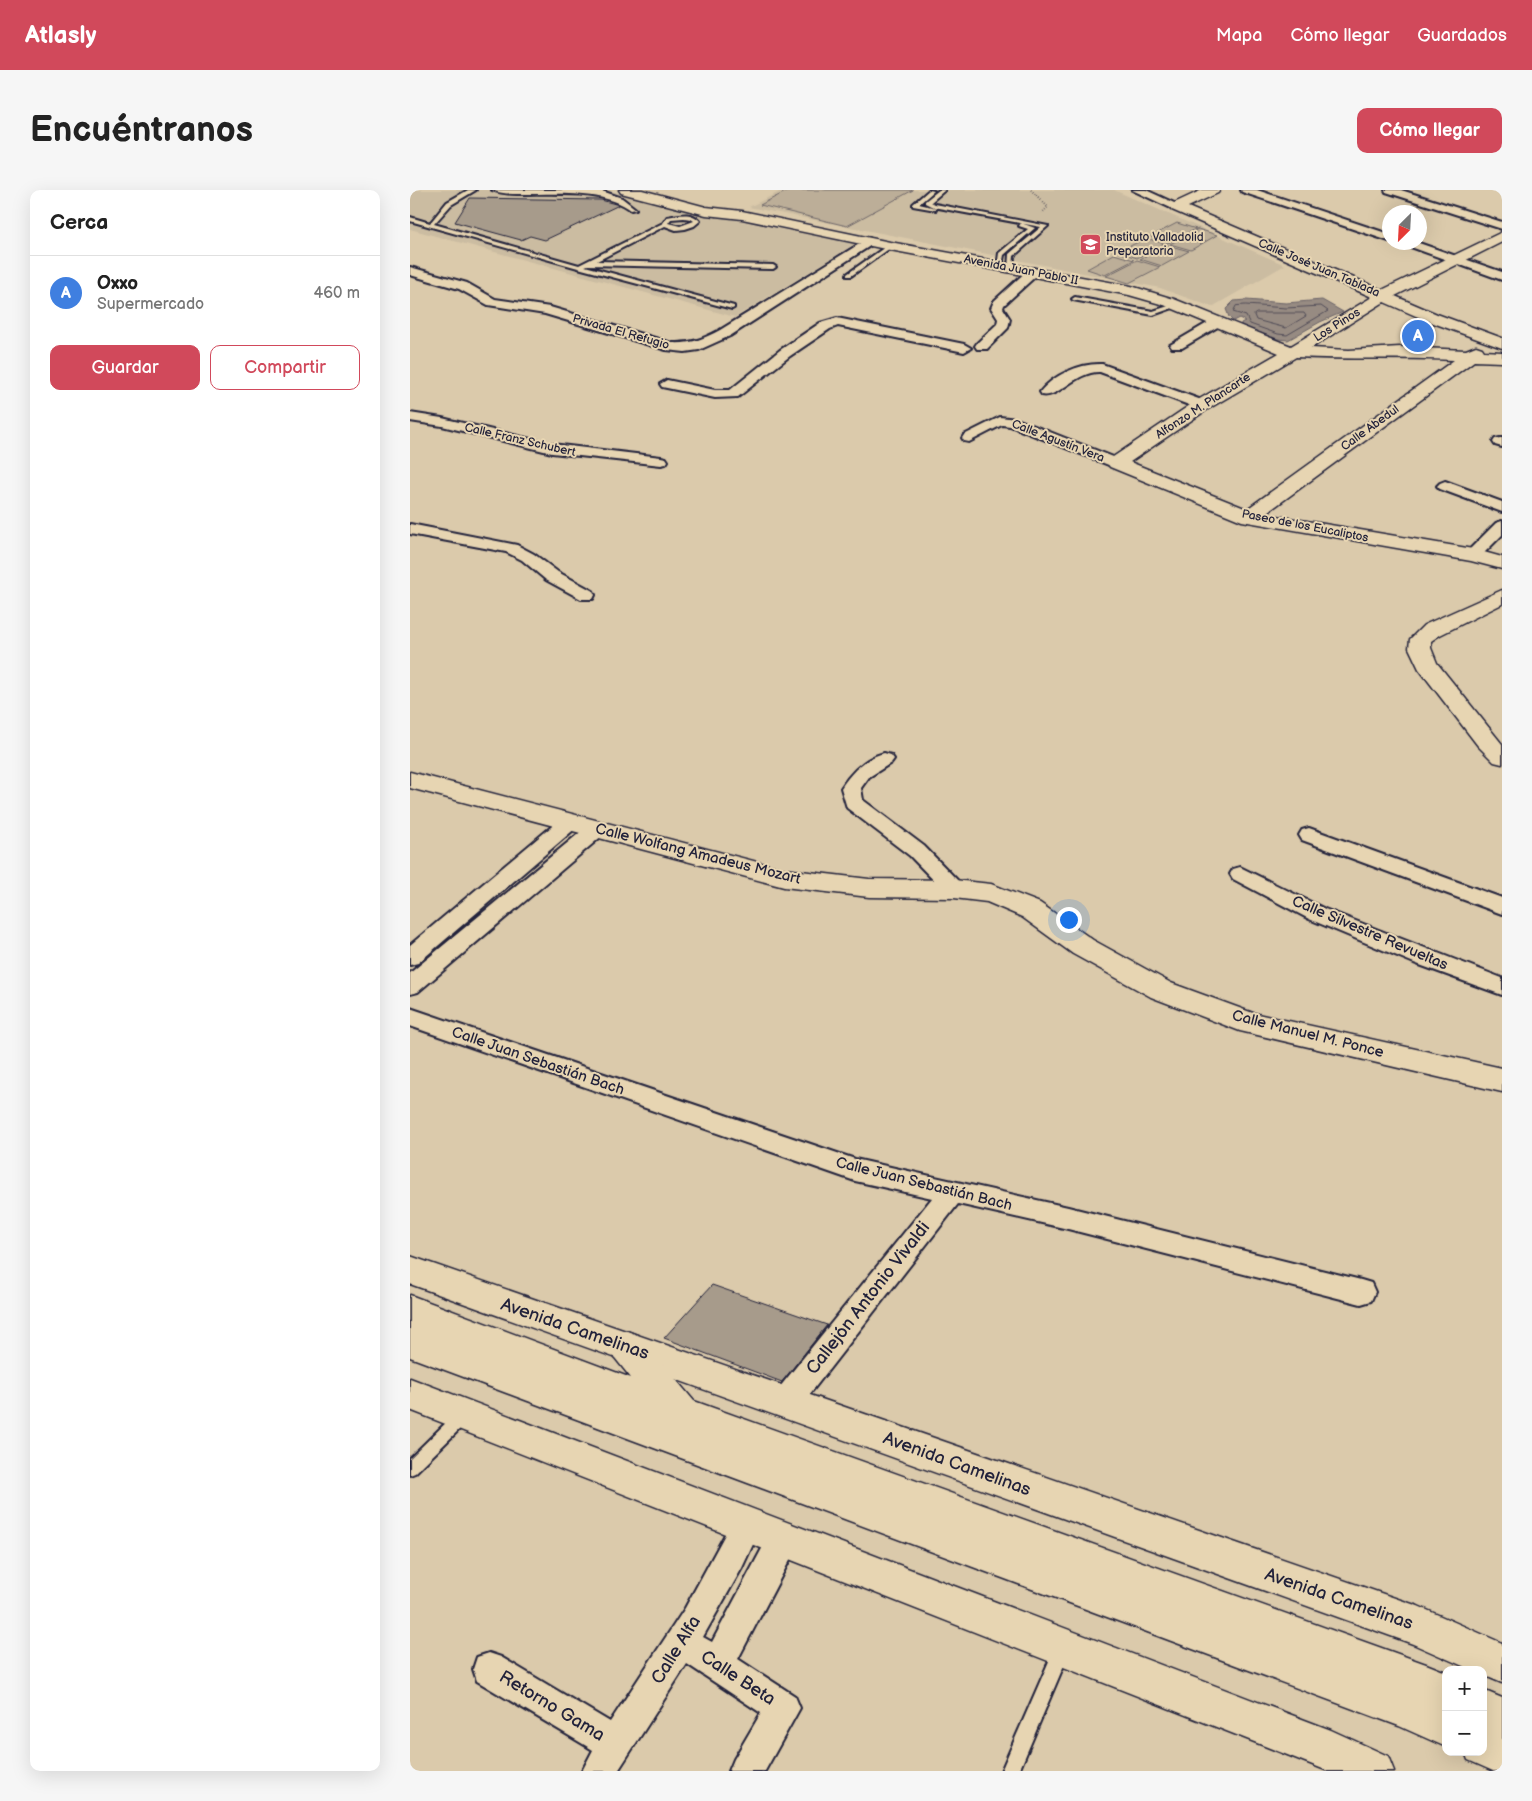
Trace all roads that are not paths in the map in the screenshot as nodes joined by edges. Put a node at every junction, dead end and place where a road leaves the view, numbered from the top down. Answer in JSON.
{"nodes":[{"id":1,"x":473,"y":190,"type":"edge"},
{"id":2,"x":495,"y":190,"type":"edge"},
{"id":3,"x":592,"y":190,"type":"edge"},
{"id":4,"x":626,"y":190,"type":"edge"},
{"id":5,"x":663,"y":190,"type":"edge"},
{"id":6,"x":932,"y":190,"type":"edge"},
{"id":7,"x":942,"y":190,"type":"edge"},
{"id":8,"x":1137,"y":190,"type":"edge"},
{"id":9,"x":1213,"y":190,"type":"edge"},
{"id":10,"x":1246,"y":190,"type":"edge"},
{"id":11,"x":1390,"y":190,"type":"edge"},
{"id":12,"x":600,"y":192,"type":"junction"},
{"id":13,"x":1177,"y":207,"type":"junction"},
{"id":14,"x":633,"y":209,"type":"dead end"},
{"id":15,"x":742,"y":215,"type":"junction"},
{"id":16,"x":410,"y":219,"type":"edge"},
{"id":17,"x":665,"y":224,"type":"junction"},
{"id":18,"x":431,"y":225,"type":"junction"},
{"id":19,"x":1031,"y":225,"type":"junction"},
{"id":20,"x":1502,"y":226,"type":"edge"},
{"id":21,"x":1382,"y":235,"type":"edge"},
{"id":22,"x":1502,"y":236,"type":"edge"},
{"id":23,"x":869,"y":242,"type":"junction"},
{"id":24,"x":890,"y":246,"type":"junction"},
{"id":25,"x":1427,"y":250,"type":"edge"},
{"id":26,"x":1453,"y":259,"type":"junction"},
{"id":27,"x":584,"y":265,"type":"junction"},
{"id":28,"x":773,"y":267,"type":"dead end"},
{"id":29,"x":1004,"y":267,"type":"junction"},
{"id":30,"x":410,"y":272,"type":"edge"},
{"id":31,"x":1033,"y":272,"type":"junction"},
{"id":32,"x":849,"y":275,"type":"dead end"},
{"id":33,"x":1502,"y":276,"type":"edge"},
{"id":34,"x":1383,"y":296,"type":"junction"},
{"id":35,"x":1075,"y":299,"type":"dead end"},
{"id":36,"x":1178,"y":305,"type":"junction"},
{"id":37,"x":732,"y":307,"type":"dead end"},
{"id":38,"x":1216,"y":322,"type":"junction"},
{"id":39,"x":1497,"y":341,"type":"edge"},
{"id":40,"x":1177,"y":345,"type":"dead end"},
{"id":41,"x":1291,"y":352,"type":"junction"},
{"id":42,"x":1470,"y":355,"type":"junction"},
{"id":43,"x":1502,"y":357,"type":"edge"},
{"id":44,"x":667,"y":384,"type":"dead end"},
{"id":45,"x":1047,"y":392,"type":"dead end"},
{"id":46,"x":1202,"y":405,"type":"junction"},
{"id":47,"x":410,"y":417,"type":"edge"},
{"id":48,"x":968,"y":438,"type":"dead end"},
{"id":49,"x":661,"y":461,"type":"dead end"},
{"id":50,"x":1116,"y":463,"type":"junction"},
{"id":51,"x":1445,"y":486,"type":"dead end"},
{"id":52,"x":1502,"y":507,"type":"edge"},
{"id":53,"x":1249,"y":518,"type":"junction"},
{"id":54,"x":1502,"y":526,"type":"edge"},
{"id":55,"x":410,"y":529,"type":"edge"},
{"id":56,"x":1473,"y":555,"type":"junction"},
{"id":57,"x":1502,"y":563,"type":"edge"},
{"id":58,"x":586,"y":595,"type":"dead end"},
{"id":59,"x":1502,"y":596,"type":"edge"},
{"id":60,"x":1502,"y":757,"type":"edge"},
{"id":61,"x":884,"y":759,"type":"dead end"},
{"id":62,"x":410,"y":781,"type":"edge"},
{"id":63,"x":570,"y":822,"type":"junction"},
{"id":64,"x":596,"y":830,"type":"junction"},
{"id":65,"x":1308,"y":835,"type":"dead end"},
{"id":66,"x":1240,"y":874,"type":"dead end"},
{"id":67,"x":954,"y":889,"type":"junction"},
{"id":68,"x":991,"y":893,"type":"joint"},
{"id":69,"x":1502,"y":906,"type":"edge"},
{"id":70,"x":410,"y":957,"type":"edge"},
{"id":71,"x":410,"y":986,"type":"edge"},
{"id":72,"x":1502,"y":987,"type":"edge"},
{"id":73,"x":410,"y":1017,"type":"edge"},
{"id":74,"x":1502,"y":1080,"type":"edge"},
{"id":75,"x":952,"y":1193,"type":"junction"},
{"id":76,"x":410,"y":1270,"type":"edge"},
{"id":77,"x":1361,"y":1292,"type":"dead end"},
{"id":78,"x":410,"y":1310,"type":"edge"},
{"id":79,"x":410,"y":1341,"type":"edge"},
{"id":80,"x":627,"y":1347,"type":"junction"},
{"id":81,"x":410,"y":1394,"type":"edge"},
{"id":82,"x":785,"y":1403,"type":"junction"},
{"id":83,"x":682,"y":1414,"type":"junction"},
{"id":84,"x":464,"y":1415,"type":"junction"},
{"id":85,"x":410,"y":1468,"type":"edge"},
{"id":86,"x":747,"y":1524,"type":"junction"},
{"id":87,"x":784,"y":1539,"type":"junction"},
{"id":88,"x":682,"y":1642,"type":"junction"},
{"id":89,"x":1064,"y":1648,"type":"junction"},
{"id":90,"x":1502,"y":1663,"type":"edge"},
{"id":91,"x":717,"y":1665,"type":"junction"},
{"id":92,"x":489,"y":1668,"type":"dead end"},
{"id":93,"x":1442,"y":1691,"type":"edge"},
{"id":94,"x":1485,"y":1711,"type":"edge"},
{"id":95,"x":1502,"y":1719,"type":"edge"},
{"id":96,"x":1442,"y":1725,"type":"edge"},
{"id":97,"x":615,"y":1744,"type":"junction"},
{"id":98,"x":1487,"y":1747,"type":"edge"},
{"id":99,"x":1502,"y":1754,"type":"edge"},
{"id":100,"x":598,"y":1771,"type":"edge"},
{"id":101,"x":746,"y":1771,"type":"edge"},
{"id":102,"x":1010,"y":1771,"type":"edge"},
{"id":103,"x":1373,"y":1771,"type":"edge"}],
"edges":[{"from":1,"to":18,"type":"lane"},
{"from":2,"to":12,"type":"lane"},
{"from":3,"to":12,"type":"lane"},
{"from":4,"to":15,"type":"main road","name":"Avenida Juan Pablo II"},
{"from":5,"to":15,"type":"main road","name":"Avenida Juan Pablo II"},
{"from":6,"to":19,"type":"lane"},
{"from":7,"to":19,"type":"lane"},
{"from":8,"to":13,"type":"street","name":"Calle José Juan Tablada"},
{"from":9,"to":13,"type":"main road"},
{"from":10,"to":21,"type":"street"},
{"from":11,"to":20,"type":"street"},
{"from":12,"to":14,"type":"lane"},
{"from":13,"to":34,"type":"main road","name":"Calle José Juan Tablada"},
{"from":15,"to":23,"type":"main road","name":"Avenida Juan Pablo II"},
{"from":16,"to":18,"type":"lane"},
{"from":17,"to":17,"type":"lane"},
{"from":17,"to":27,"type":"lane"},
{"from":18,"to":27,"type":"lane"},
{"from":19,"to":29,"type":"lane"},
{"from":19,"to":29,"type":"lane"},
{"from":22,"to":26,"type":"main road","name":"Los Pinos"},
{"from":23,"to":24,"type":"main road","name":"Avenida Juan Pablo II"},
{"from":23,"to":30,"type":"street","name":"Privada El Refugio"},
{"from":24,"to":29,"type":"main road","name":"Avenida Juan Pablo II"},
{"from":24,"to":32,"type":"lane"},
{"from":25,"to":26,"type":"street"},
{"from":26,"to":33,"type":"street"},
{"from":26,"to":34,"type":"main road","name":"Los Pinos"},
{"from":27,"to":28,"type":"lane"},
{"from":27,"to":37,"type":"lane"},
{"from":29,"to":31,"type":"main road","name":"Avenida Juan Pablo II"},
{"from":31,"to":36,"type":"main road","name":"Avenida Juan Pablo II"},
{"from":31,"to":44,"type":"street"},
{"from":34,"to":39,"type":"main road","name":"Calle José Juan Tablada"},
{"from":34,"to":41,"type":"main road","name":"Los Pinos"},
{"from":35,"to":36,"type":"lane"},
{"from":36,"to":38,"type":"main road","name":"Avenida Juan Pablo II"},
{"from":38,"to":40,"type":"street"},
{"from":38,"to":41,"type":"main road","name":"Avenida Juan Pablo II"},
{"from":39,"to":42,"type":"main road","name":"Calle Abedul"},
{"from":41,"to":42,"type":"main road"},
{"from":41,"to":46,"type":"main road","name":"Alfonzo M. Plancarte"},
{"from":42,"to":43,"type":"main road"},
{"from":42,"to":53,"type":"main road","name":"Calle Abedul"},
{"from":45,"to":46,"type":"street"},
{"from":46,"to":50,"type":"main road","name":"Alfonzo M. Plancarte"},
{"from":47,"to":49,"type":"street","name":"Calle Franz Schubert"},
{"from":48,"to":50,"type":"street","name":"Calle Agustín Vera"},
{"from":50,"to":53,"type":"main road","name":"Paseo de los Eucaliptos"},
{"from":51,"to":52,"type":"street"},
{"from":53,"to":56,"type":"main road","name":"Paseo de los Eucaliptos"},
{"from":54,"to":56,"type":"street"},
{"from":55,"to":58,"type":"street"},
{"from":56,"to":57,"type":"main road","name":"Paseo de los Eucaliptos"},
{"from":59,"to":60,"type":"main road"},
{"from":61,"to":67,"type":"street"},
{"from":62,"to":63,"type":"main road","name":"Calle Wolfang Amadeus Mozart"},
{"from":63,"to":64,"type":"main road","name":"Calle Wolfang Amadeus Mozart"},
{"from":63,"to":70,"type":"street"},
{"from":64,"to":67,"type":"main road","name":"Calle Wolfang Amadeus Mozart"},
{"from":64,"to":71,"type":"street"},
{"from":65,"to":69,"type":"street"},
{"from":66,"to":72,"type":"street","name":"Calle Silvestre Revueltas"},
{"from":67,"to":68,"type":"main road","name":"Calle Wolfang Amadeus Mozart"},
{"from":68,"to":74,"type":"main road","name":"Calle Manuel M. Ponce"},
{"from":73,"to":75,"type":"street","name":"Calle Juan Sebastián Bach"},
{"from":75,"to":77,"type":"street","name":"Calle Juan Sebastián Bach"},
{"from":75,"to":82,"type":"street","name":"Callejón Antonio Vivaldi"},
{"from":76,"to":80,"type":"main road","name":"Avenida Camelinas"},
{"from":78,"to":83,"type":"main road"},
{"from":79,"to":96,"type":"main road"},
{"from":80,"to":82,"type":"main road","name":"Avenida Camelinas"},
{"from":80,"to":83,"type":"main road"},
{"from":81,"to":84,"type":"main road"},
{"from":82,"to":90,"type":"main road","name":"Avenida Camelinas"},
{"from":83,"to":93,"type":"main road"},
{"from":84,"to":85,"type":"lane"},
{"from":84,"to":86,"type":"main road"},
{"from":86,"to":87,"type":"main road"},
{"from":86,"to":88,"type":"street","name":"Calle Alfa"},
{"from":87,"to":89,"type":"main road"},
{"from":87,"to":91,"type":"street"},
{"from":88,"to":91,"type":"street","name":"Calle Beta"},
{"from":88,"to":97,"type":"street","name":"Calle Alfa"},
{"from":89,"to":102,"type":"lane"},
{"from":89,"to":103,"type":"main road"},
{"from":91,"to":101,"type":"street","name":"Calle Beta"},
{"from":92,"to":97,"type":"street","name":"Retorno Gama"},
{"from":94,"to":95,"type":"main road"},
{"from":97,"to":100,"type":"street","name":"Calle Alfa"},
{"from":98,"to":99,"type":"main road"}]}
